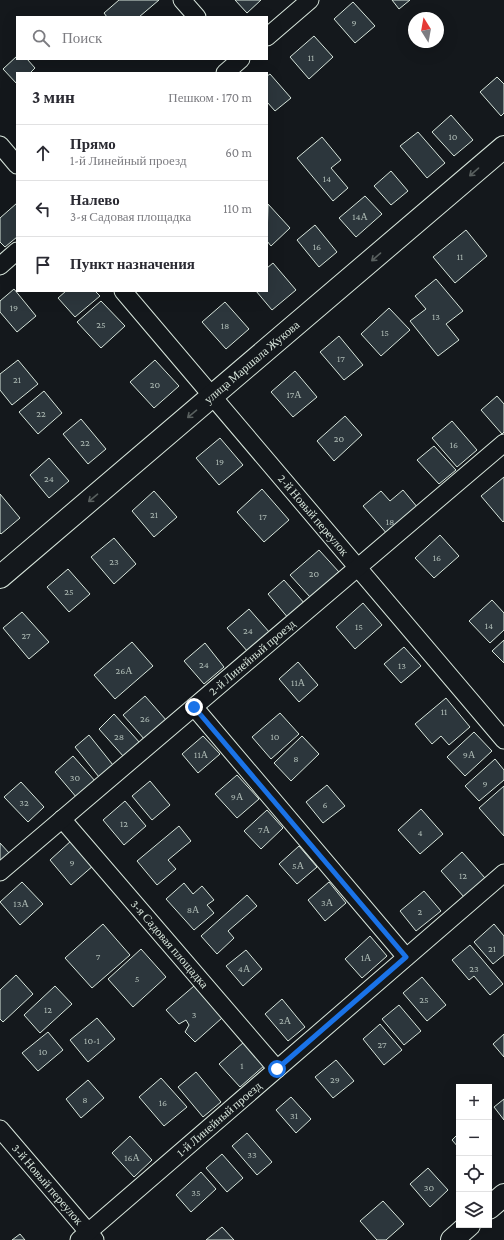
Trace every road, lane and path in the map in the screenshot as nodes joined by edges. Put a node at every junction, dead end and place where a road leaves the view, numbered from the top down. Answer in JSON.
{"nodes":[{"id":1,"x":182,"y":0,"type":"edge"},
{"id":2,"x":310,"y":0,"type":"edge"},
{"id":3,"x":195,"y":16,"type":"edge"},
{"id":4,"x":268,"y":36,"type":"edge"},
{"id":5,"x":0,"y":145,"type":"edge"},
{"id":6,"x":504,"y":147,"type":"edge"},
{"id":7,"x":16,"y":164,"type":"edge"},
{"id":8,"x":16,"y":252,"type":"edge"},
{"id":9,"x":0,"y":266,"type":"edge"},
{"id":10,"x":124,"y":292,"type":"edge"},
{"id":11,"x":212,"y":397,"type":"junction"},
{"id":12,"x":504,"y":442,"type":"edge"},
{"id":13,"x":357,"y":568,"type":"junction"},
{"id":14,"x":0,"y":577,"type":"edge"},
{"id":15,"x":194,"y":707,"type":"junction"},
{"id":16,"x":504,"y":740,"type":"edge"},
{"id":17,"x":62,"y":819,"type":"junction"},
{"id":18,"x":0,"y":872,"type":"edge"},
{"id":19,"x":504,"y":873,"type":"edge"},
{"id":20,"x":406,"y":957,"type":"junction"},
{"id":21,"x":277,"y":1069,"type":"junction"},
{"id":22,"x":0,"y":1129,"type":"edge"},
{"id":23,"x":504,"y":1195,"type":"edge"},
{"id":24,"x":492,"y":1205,"type":"edge"},
{"id":25,"x":466,"y":1228,"type":"edge"},
{"id":26,"x":87,"y":1237,"type":"edge"},
{"id":27,"x":452,"y":1240,"type":"edge"}],
"edges":[{"from":1,"to":3,"type":"street"},
{"from":2,"to":4,"type":"street"},
{"from":5,"to":7,"type":"street"},
{"from":6,"to":11,"type":"main road","name":"улица Маршала Жукова","one_way":true},
{"from":8,"to":9,"type":"street"},
{"from":10,"to":11,"type":"street","name":"2-й Новый переулок"},
{"from":11,"to":13,"type":"street","name":"2-й Новый переулок"},
{"from":11,"to":14,"type":"main road","name":"улица Маршала Жукова","one_way":true},
{"from":12,"to":13,"type":"street","name":"2-й Линейный проезд"},
{"from":13,"to":15,"type":"street","name":"2-й Линейный проезд"},
{"from":13,"to":16,"type":"street","name":"2-й Новый переулок"},
{"from":15,"to":17,"type":"street","name":"2-й Линейный проезд"},
{"from":15,"to":20,"type":"street"},
{"from":17,"to":18,"type":"street","name":"2-й Линейный проезд"},
{"from":17,"to":21,"type":"street","name":"3-я Садовая площадка"},
{"from":19,"to":20,"type":"street","name":"1-й Линейный проезд"},
{"from":20,"to":21,"type":"street","name":"1-й Линейный проезд"},
{"from":21,"to":26,"type":"street","name":"1-й Линейный проезд"},
{"from":22,"to":26,"type":"street","name":"3-й Новый переулок"},
{"from":23,"to":24,"type":"main road"},
{"from":25,"to":27,"type":"main road"}]}
